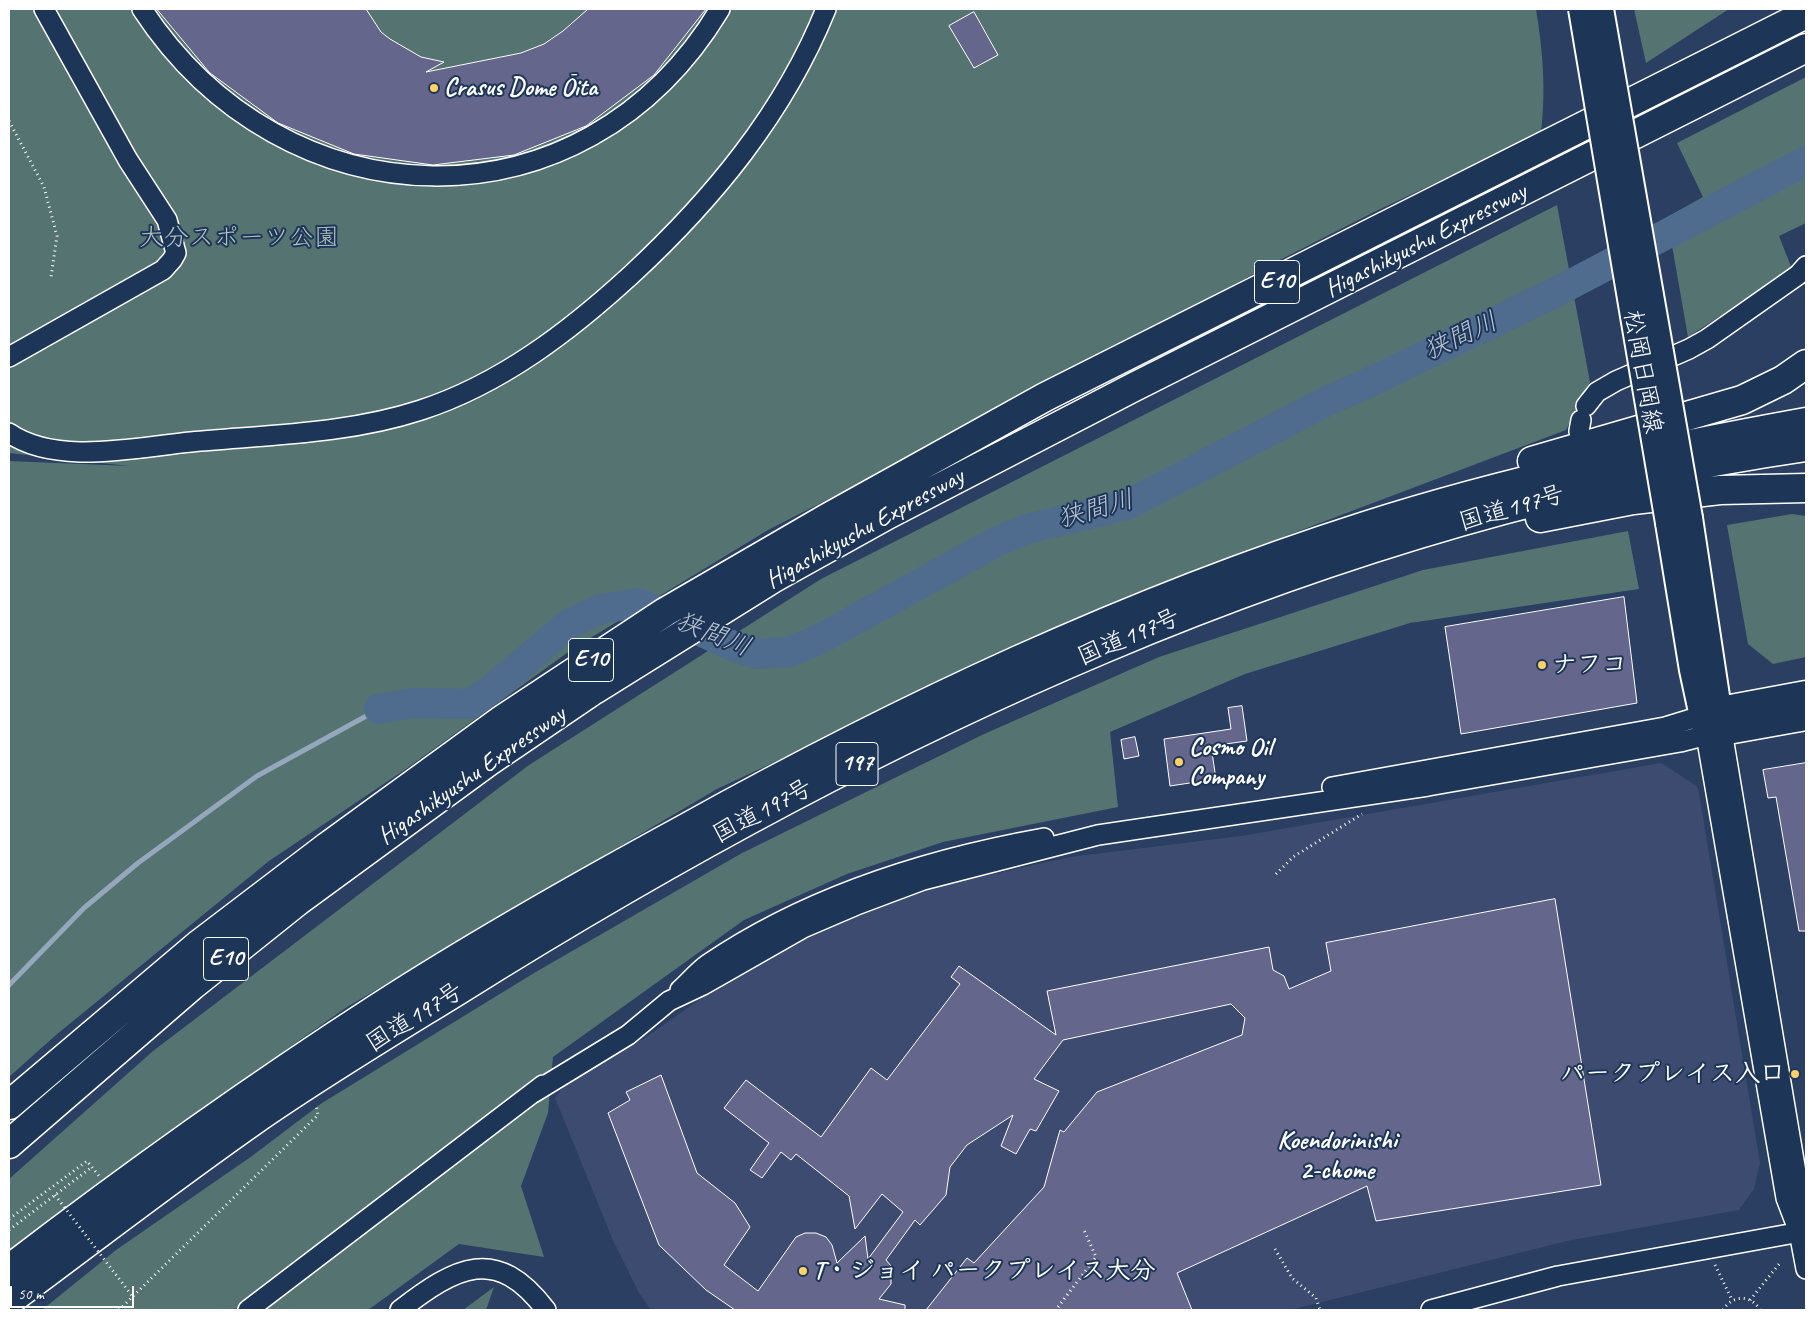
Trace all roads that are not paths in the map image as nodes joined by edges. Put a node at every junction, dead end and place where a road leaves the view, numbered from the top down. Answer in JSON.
{"nodes":[{"id":1,"x":44,"y":9,"type":"edge"},
{"id":2,"x":142,"y":9,"type":"edge"},
{"id":3,"x":720,"y":9,"type":"edge"},
{"id":4,"x":826,"y":9,"type":"edge"},
{"id":5,"x":1581,"y":9,"type":"edge"},
{"id":6,"x":1601,"y":9,"type":"edge"},
{"id":7,"x":1776,"y":9,"type":"edge"},
{"id":8,"x":1806,"y":14,"type":"edge"},
{"id":9,"x":1806,"y":48,"type":"edge"},
{"id":10,"x":1549,"y":145,"type":"junction"},
{"id":11,"x":1806,"y":266,"type":"edge"},
{"id":12,"x":9,"y":357,"type":"edge"},
{"id":13,"x":1806,"y":364,"type":"edge"},
{"id":14,"x":1806,"y":422,"type":"edge"},
{"id":15,"x":1583,"y":424,"type":"junction"},
{"id":16,"x":9,"y":433,"type":"edge"},
{"id":17,"x":1806,"y":447,"type":"edge"},
{"id":18,"x":1806,"y":488,"type":"edge"},
{"id":19,"x":1679,"y":521,"type":"junction"},
{"id":20,"x":1363,"y":527,"type":"junction"},
{"id":21,"x":763,"y":570,"type":"junction"},
{"id":22,"x":1151,"y":628,"type":"junction"},
{"id":23,"x":1806,"y":695,"type":"edge"},
{"id":24,"x":1806,"y":716,"type":"edge"},
{"id":25,"x":1712,"y":723,"type":"junction"},
{"id":26,"x":9,"y":1106,"type":"edge"},
{"id":27,"x":9,"y":1144,"type":"edge"},
{"id":28,"x":1802,"y":1232,"type":"edge"},
{"id":29,"x":9,"y":1269,"type":"edge"},
{"id":30,"x":1806,"y":1269,"type":"edge"},
{"id":31,"x":9,"y":1302,"type":"edge"},
{"id":32,"x":248,"y":1310,"type":"edge"},
{"id":33,"x":400,"y":1310,"type":"edge"},
{"id":34,"x":546,"y":1310,"type":"edge"},
{"id":35,"x":1430,"y":1310,"type":"edge"}],
"edges":[{"from":1,"to":12,"type":"street"},
{"from":2,"to":3,"type":"street"},
{"from":4,"to":16,"type":"street"},
{"from":5,"to":19,"type":"main road","name":"松岡日岡線","bridge":true},
{"from":6,"to":19,"type":"main road","name":"松岡日岡線","bridge":true},
{"from":7,"to":10,"type":"highway"},
{"from":8,"to":10,"type":"highway","name":"Higashikyushu Expressway","number":"E10"},
{"from":9,"to":21,"type":"highway","name":"Higashikyushu Expressway","number":"E10"},
{"from":10,"to":21,"type":"highway","name":"Higashikyushu Expressway","number":"E10"},
{"from":11,"to":15,"type":"street"},
{"from":13,"to":15,"type":"highway"},
{"from":14,"to":20,"type":"highway","name":"国道197号","number":"197"},
{"from":15,"to":20,"type":"highway"},
{"from":17,"to":22,"type":"highway","name":"国道197号","number":"197"},
{"from":18,"to":22,"type":"highway"},
{"from":19,"to":25,"type":"main road","name":"松岡日岡線"},
{"from":20,"to":29,"type":"highway","name":"国道197号","number":"197"},
{"from":21,"to":26,"type":"highway","name":"Higashikyushu Expressway","number":"E10"},
{"from":21,"to":27,"type":"highway","name":"Higashikyushu Expressway","number":"E10"},
{"from":22,"to":31,"type":"highway","name":"国道197号","number":"197"},
{"from":23,"to":25,"type":"highway"},
{"from":24,"to":25,"type":"highway"},
{"from":25,"to":28,"type":"street"},
{"from":25,"to":32,"type":"street"},
{"from":28,"to":30,"type":"street"},
{"from":28,"to":35,"type":"street"},
{"from":33,"to":34,"type":"street"}]}
